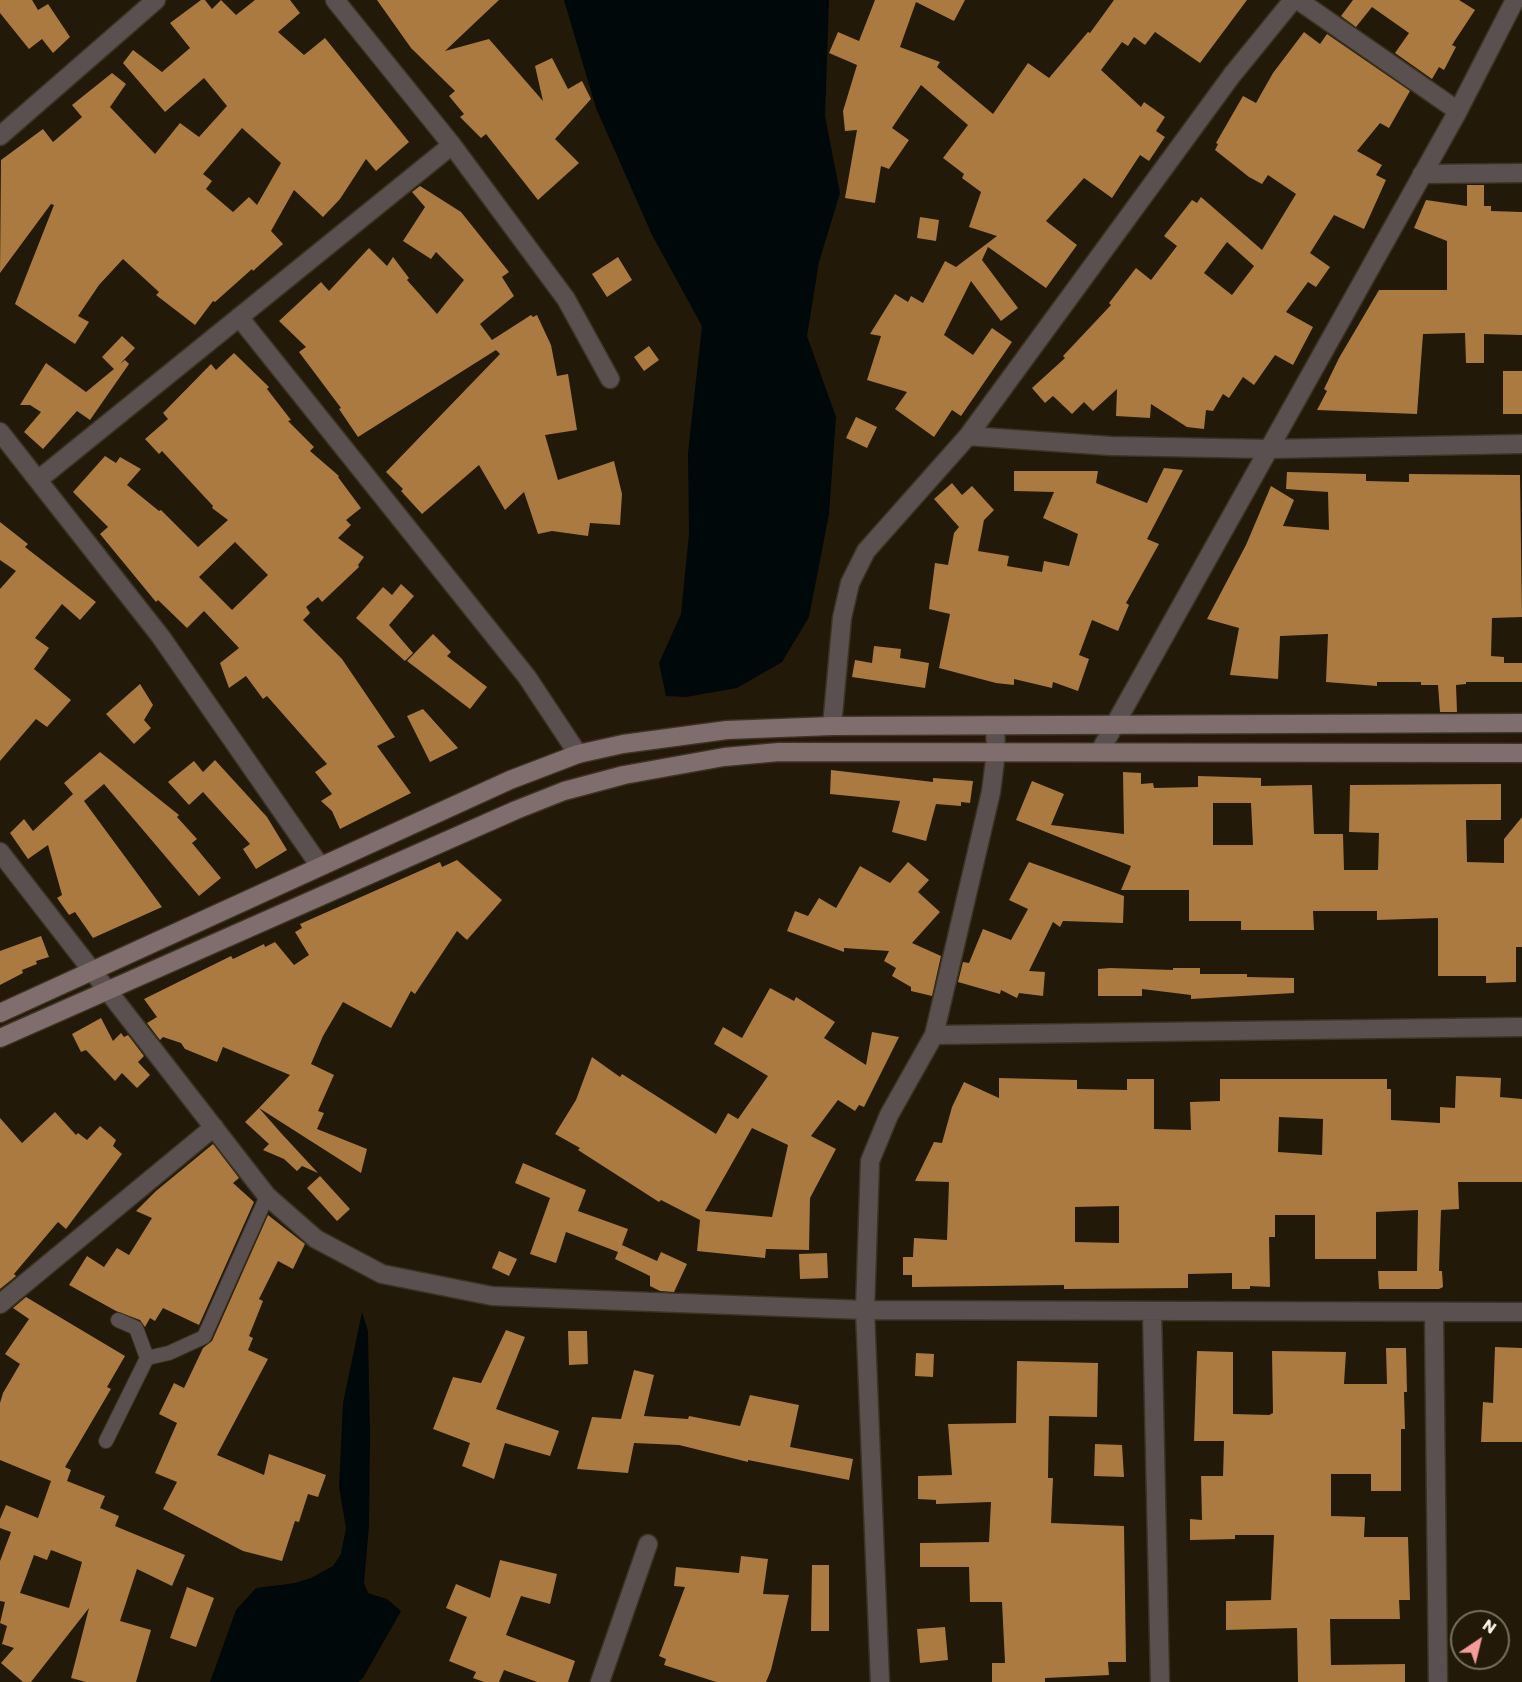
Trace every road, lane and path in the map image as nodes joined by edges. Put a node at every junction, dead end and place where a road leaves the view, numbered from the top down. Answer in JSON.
{"nodes":[{"id":1,"x":156,"y":0,"type":"edge"},
{"id":2,"x":335,"y":0,"type":"edge"},
{"id":3,"x":1293,"y":0,"type":"edge"},
{"id":4,"x":1298,"y":0,"type":"edge"},
{"id":5,"x":1515,"y":0,"type":"edge"},
{"id":6,"x":1458,"y":111,"type":"junction"},
{"id":7,"x":0,"y":136,"type":"edge"},
{"id":8,"x":452,"y":146,"type":"junction"},
{"id":9,"x":1522,"y":173,"type":"edge"},
{"id":10,"x":1422,"y":174,"type":"junction"},
{"id":11,"x":239,"y":317,"type":"junction"},
{"id":12,"x":610,"y":380,"type":"dead end"},
{"id":13,"x":0,"y":432,"type":"edge"},
{"id":14,"x":968,"y":436,"type":"junction"},
{"id":15,"x":1522,"y":444,"type":"edge"},
{"id":16,"x":1269,"y":449,"type":"junction"},
{"id":17,"x":38,"y":480,"type":"junction"},
{"id":18,"x":1522,"y":723,"type":"edge"},
{"id":19,"x":1114,"y":725,"type":"junction"},
{"id":20,"x":832,"y":726,"type":"junction"},
{"id":21,"x":995,"y":726,"type":"junction"},
{"id":22,"x":1100,"y":751,"type":"junction"},
{"id":23,"x":996,"y":752,"type":"junction"},
{"id":24,"x":1522,"y":753,"type":"edge"},
{"id":25,"x":578,"y":754,"type":"junction"},
{"id":26,"x":0,"y":852,"type":"edge"},
{"id":27,"x":320,"y":866,"type":"junction"},
{"id":28,"x":92,"y":970,"type":"junction"},
{"id":29,"x":108,"y":991,"type":"junction"},
{"id":30,"x":0,"y":1013,"type":"edge"},
{"id":31,"x":1522,"y":1027,"type":"edge"},
{"id":32,"x":934,"y":1035,"type":"junction"},
{"id":33,"x":0,"y":1038,"type":"edge"},
{"id":34,"x":214,"y":1127,"type":"junction"},
{"id":35,"x":267,"y":1196,"type":"junction"},
{"id":36,"x":0,"y":1304,"type":"edge"},
{"id":37,"x":865,"y":1311,"type":"junction"},
{"id":38,"x":1152,"y":1311,"type":"junction"},
{"id":39,"x":1522,"y":1312,"type":"edge"},
{"id":40,"x":1434,"y":1313,"type":"junction"},
{"id":41,"x":118,"y":1320,"type":"dead end"},
{"id":42,"x":147,"y":1358,"type":"junction"},
{"id":43,"x":106,"y":1441,"type":"dead end"},
{"id":44,"x":648,"y":1544,"type":"dead end"},
{"id":45,"x":600,"y":1682,"type":"edge"},
{"id":46,"x":880,"y":1682,"type":"edge"},
{"id":47,"x":1160,"y":1682,"type":"edge"},
{"id":48,"x":1438,"y":1682,"type":"edge"}],
"edges":[{"from":1,"to":7,"type":"street"},
{"from":2,"to":8,"type":"street"},
{"from":3,"to":14,"type":"street"},
{"from":4,"to":6,"type":"street"},
{"from":5,"to":6,"type":"street"},
{"from":6,"to":10,"type":"street"},
{"from":8,"to":11,"type":"street"},
{"from":8,"to":12,"type":"street"},
{"from":9,"to":10,"type":"street"},
{"from":10,"to":16,"type":"street"},
{"from":11,"to":17,"type":"street"},
{"from":11,"to":25,"type":"street"},
{"from":13,"to":17,"type":"street"},
{"from":14,"to":16,"type":"street"},
{"from":14,"to":20,"type":"street"},
{"from":15,"to":16,"type":"street"},
{"from":16,"to":19,"type":"street"},
{"from":17,"to":27,"type":"street"},
{"from":18,"to":19,"type":"street"},
{"from":19,"to":21,"type":"street"},
{"from":19,"to":22,"type":"street"},
{"from":20,"to":21,"type":"street"},
{"from":20,"to":25,"type":"street"},
{"from":21,"to":23,"type":"street"},
{"from":22,"to":23,"type":"street"},
{"from":22,"to":24,"type":"street"},
{"from":23,"to":29,"type":"street"},
{"from":23,"to":32,"type":"street"},
{"from":25,"to":27,"type":"street"},
{"from":26,"to":28,"type":"street"},
{"from":27,"to":28,"type":"street"},
{"from":28,"to":29,"type":"street"},
{"from":28,"to":30,"type":"street"},
{"from":29,"to":33,"type":"street"},
{"from":29,"to":34,"type":"street"},
{"from":31,"to":32,"type":"street"},
{"from":32,"to":37,"type":"street"},
{"from":34,"to":35,"type":"street"},
{"from":34,"to":36,"type":"street"},
{"from":35,"to":37,"type":"street"},
{"from":35,"to":42,"type":"lane"},
{"from":37,"to":38,"type":"street"},
{"from":37,"to":46,"type":"street"},
{"from":38,"to":40,"type":"street"},
{"from":38,"to":47,"type":"street"},
{"from":39,"to":40,"type":"street"},
{"from":40,"to":48,"type":"street"},
{"from":41,"to":42,"type":"lane"},
{"from":42,"to":43,"type":"lane"},
{"from":44,"to":45,"type":"street"}]}
